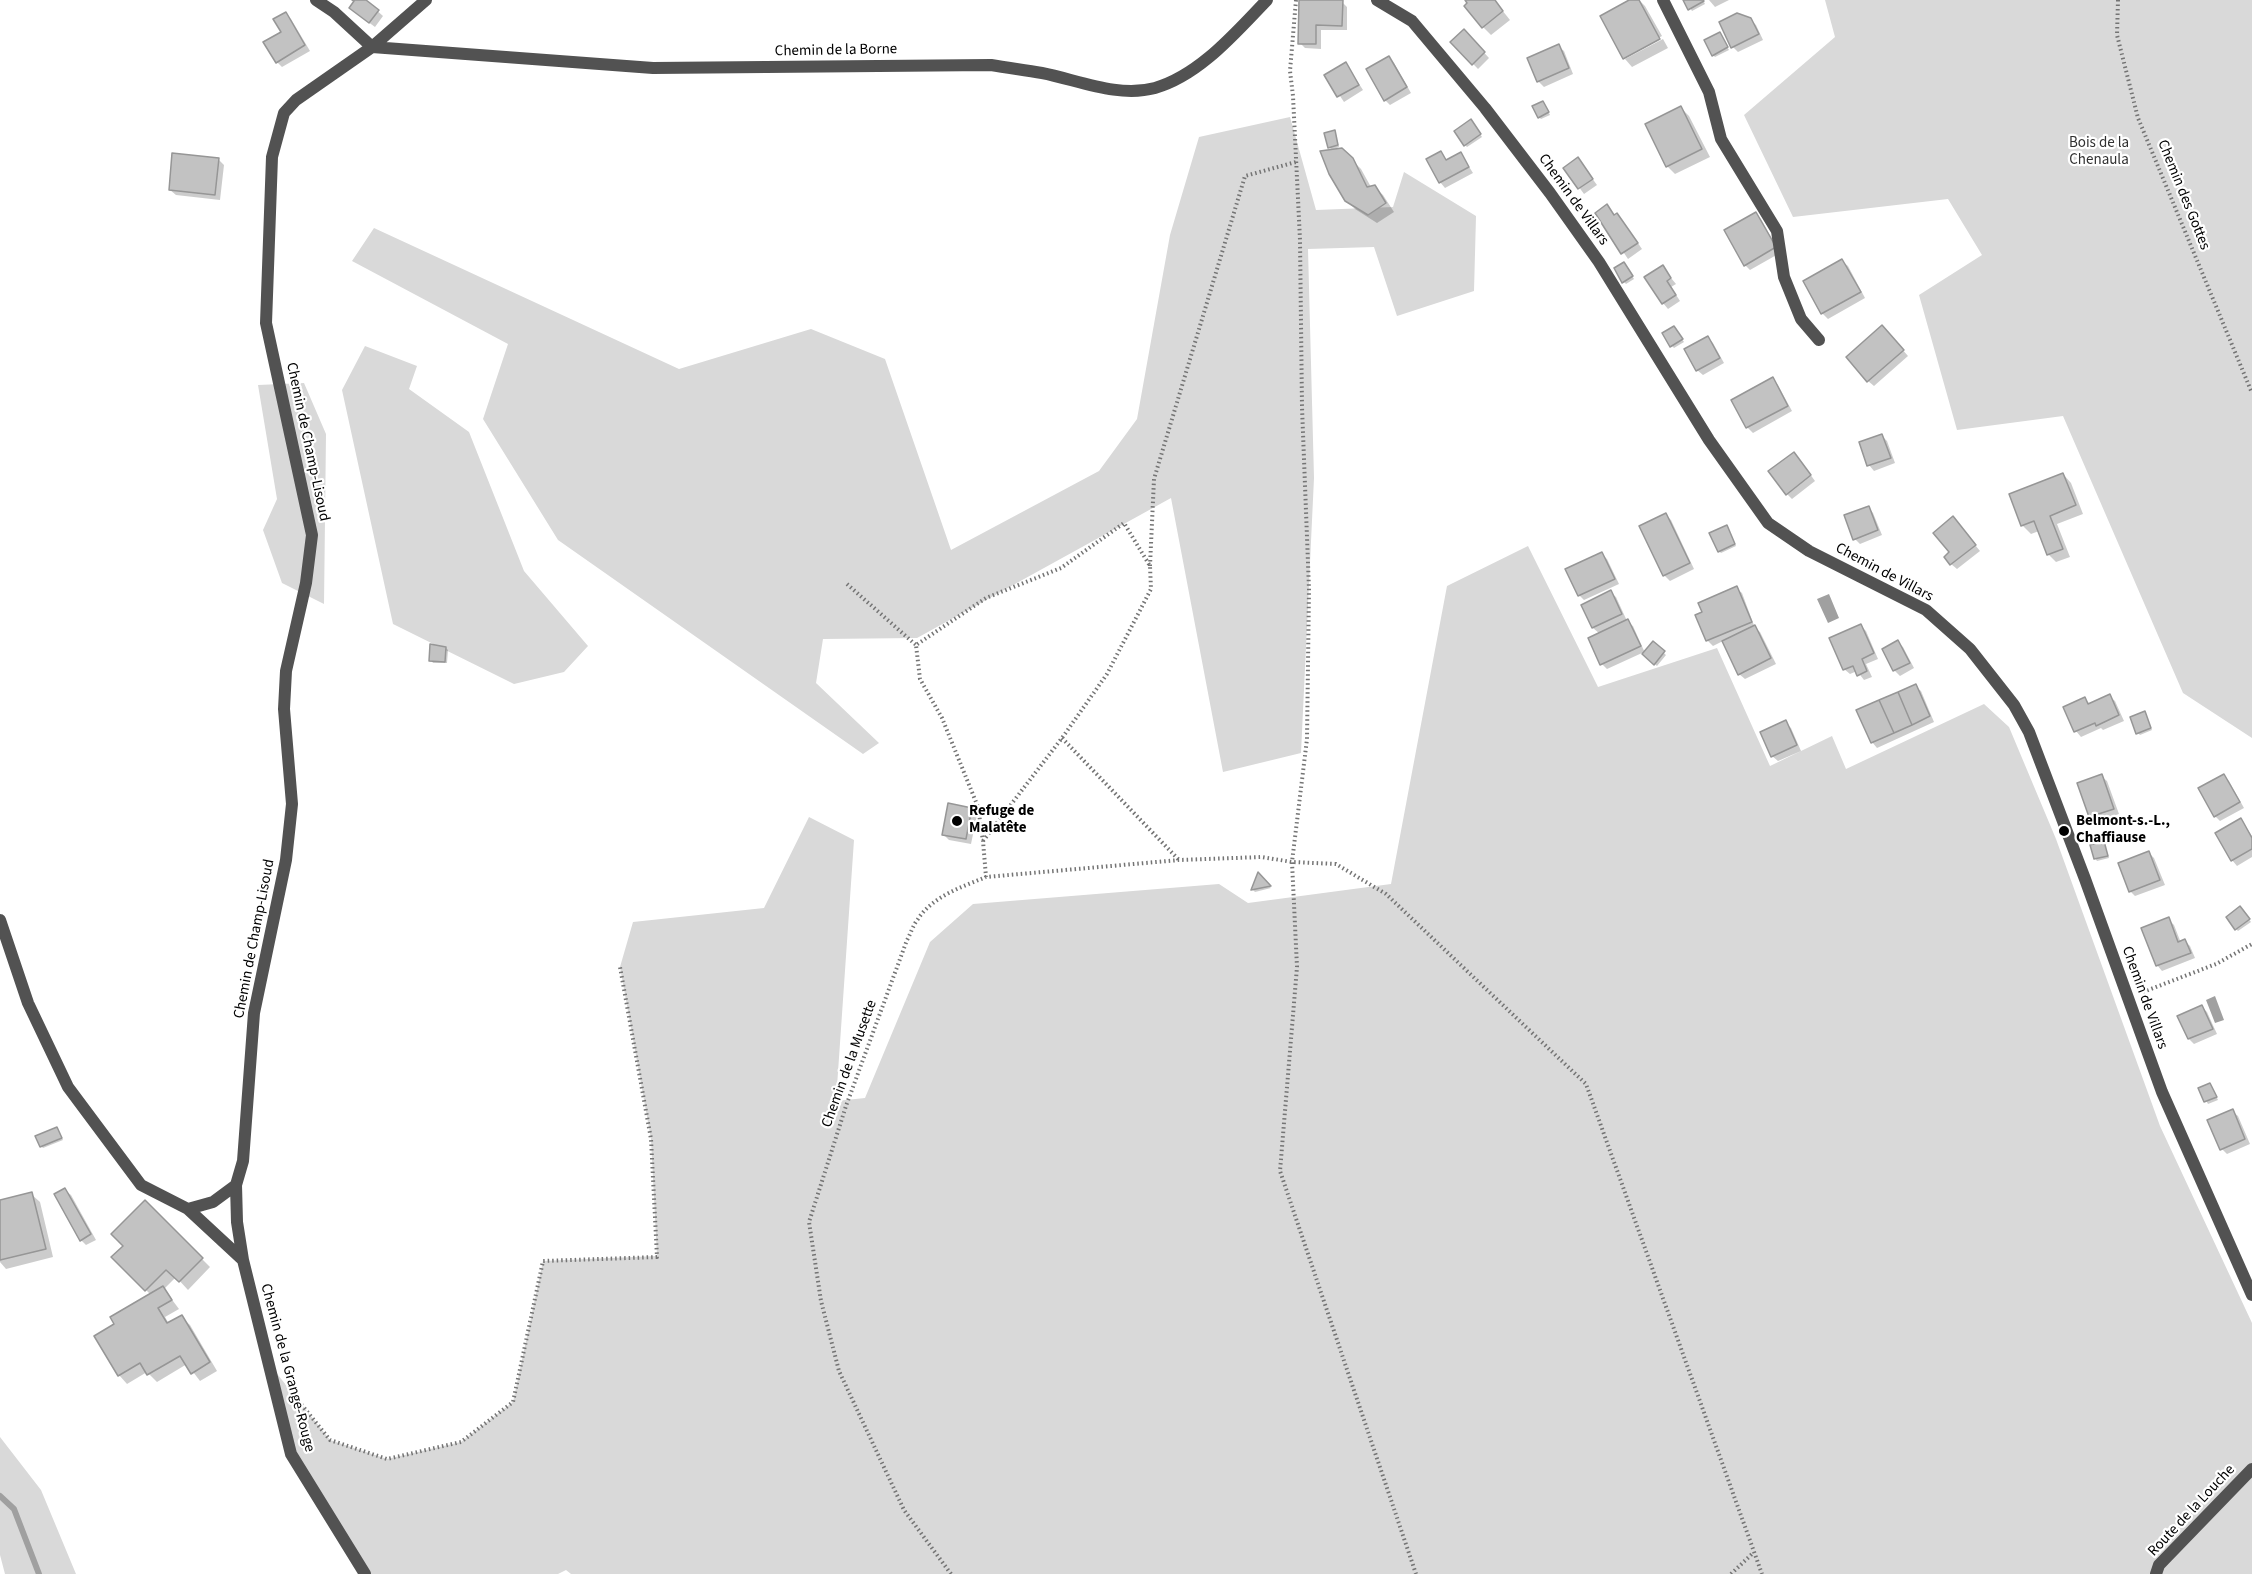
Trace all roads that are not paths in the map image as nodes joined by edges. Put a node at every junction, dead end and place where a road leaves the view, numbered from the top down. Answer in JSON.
{"nodes":[{"id":1,"x":316,"y":0,"type":"edge"},
{"id":2,"x":426,"y":0,"type":"edge"},
{"id":3,"x":1267,"y":0,"type":"edge"},
{"id":4,"x":1377,"y":0,"type":"edge"},
{"id":5,"x":1663,"y":0,"type":"edge"},
{"id":6,"x":372,"y":47,"type":"junction"},
{"id":7,"x":1819,"y":340,"type":"dead end"},
{"id":8,"x":0,"y":920,"type":"edge"},
{"id":9,"x":237,"y":1185,"type":"junction"},
{"id":10,"x":188,"y":1209,"type":"junction"},
{"id":11,"x":243,"y":1260,"type":"junction"},
{"id":12,"x":2252,"y":1295,"type":"edge"},
{"id":13,"x":2252,"y":1469,"type":"edge"},
{"id":14,"x":365,"y":1574,"type":"edge"},
{"id":15,"x":2156,"y":1574,"type":"edge"}],
"edges":[{"from":1,"to":6,"type":"street"},
{"from":2,"to":6,"type":"street"},
{"from":3,"to":6,"type":"street","name":"Chemin de la Borne"},
{"from":4,"to":12,"type":"street","name":"Chemin de Villars"},
{"from":5,"to":7,"type":"street"},
{"from":6,"to":9,"type":"street","name":"Chemin de Champ-Lisoud"},
{"from":8,"to":10,"type":"street"},
{"from":9,"to":10,"type":"street"},
{"from":9,"to":11,"type":"street","name":"Chemin de la Grange-Rouge"},
{"from":10,"to":11,"type":"street"},
{"from":11,"to":14,"type":"street","name":"Chemin de la Grange-Rouge"},
{"from":13,"to":15,"type":"street","name":"Route de la Louche"}]}
